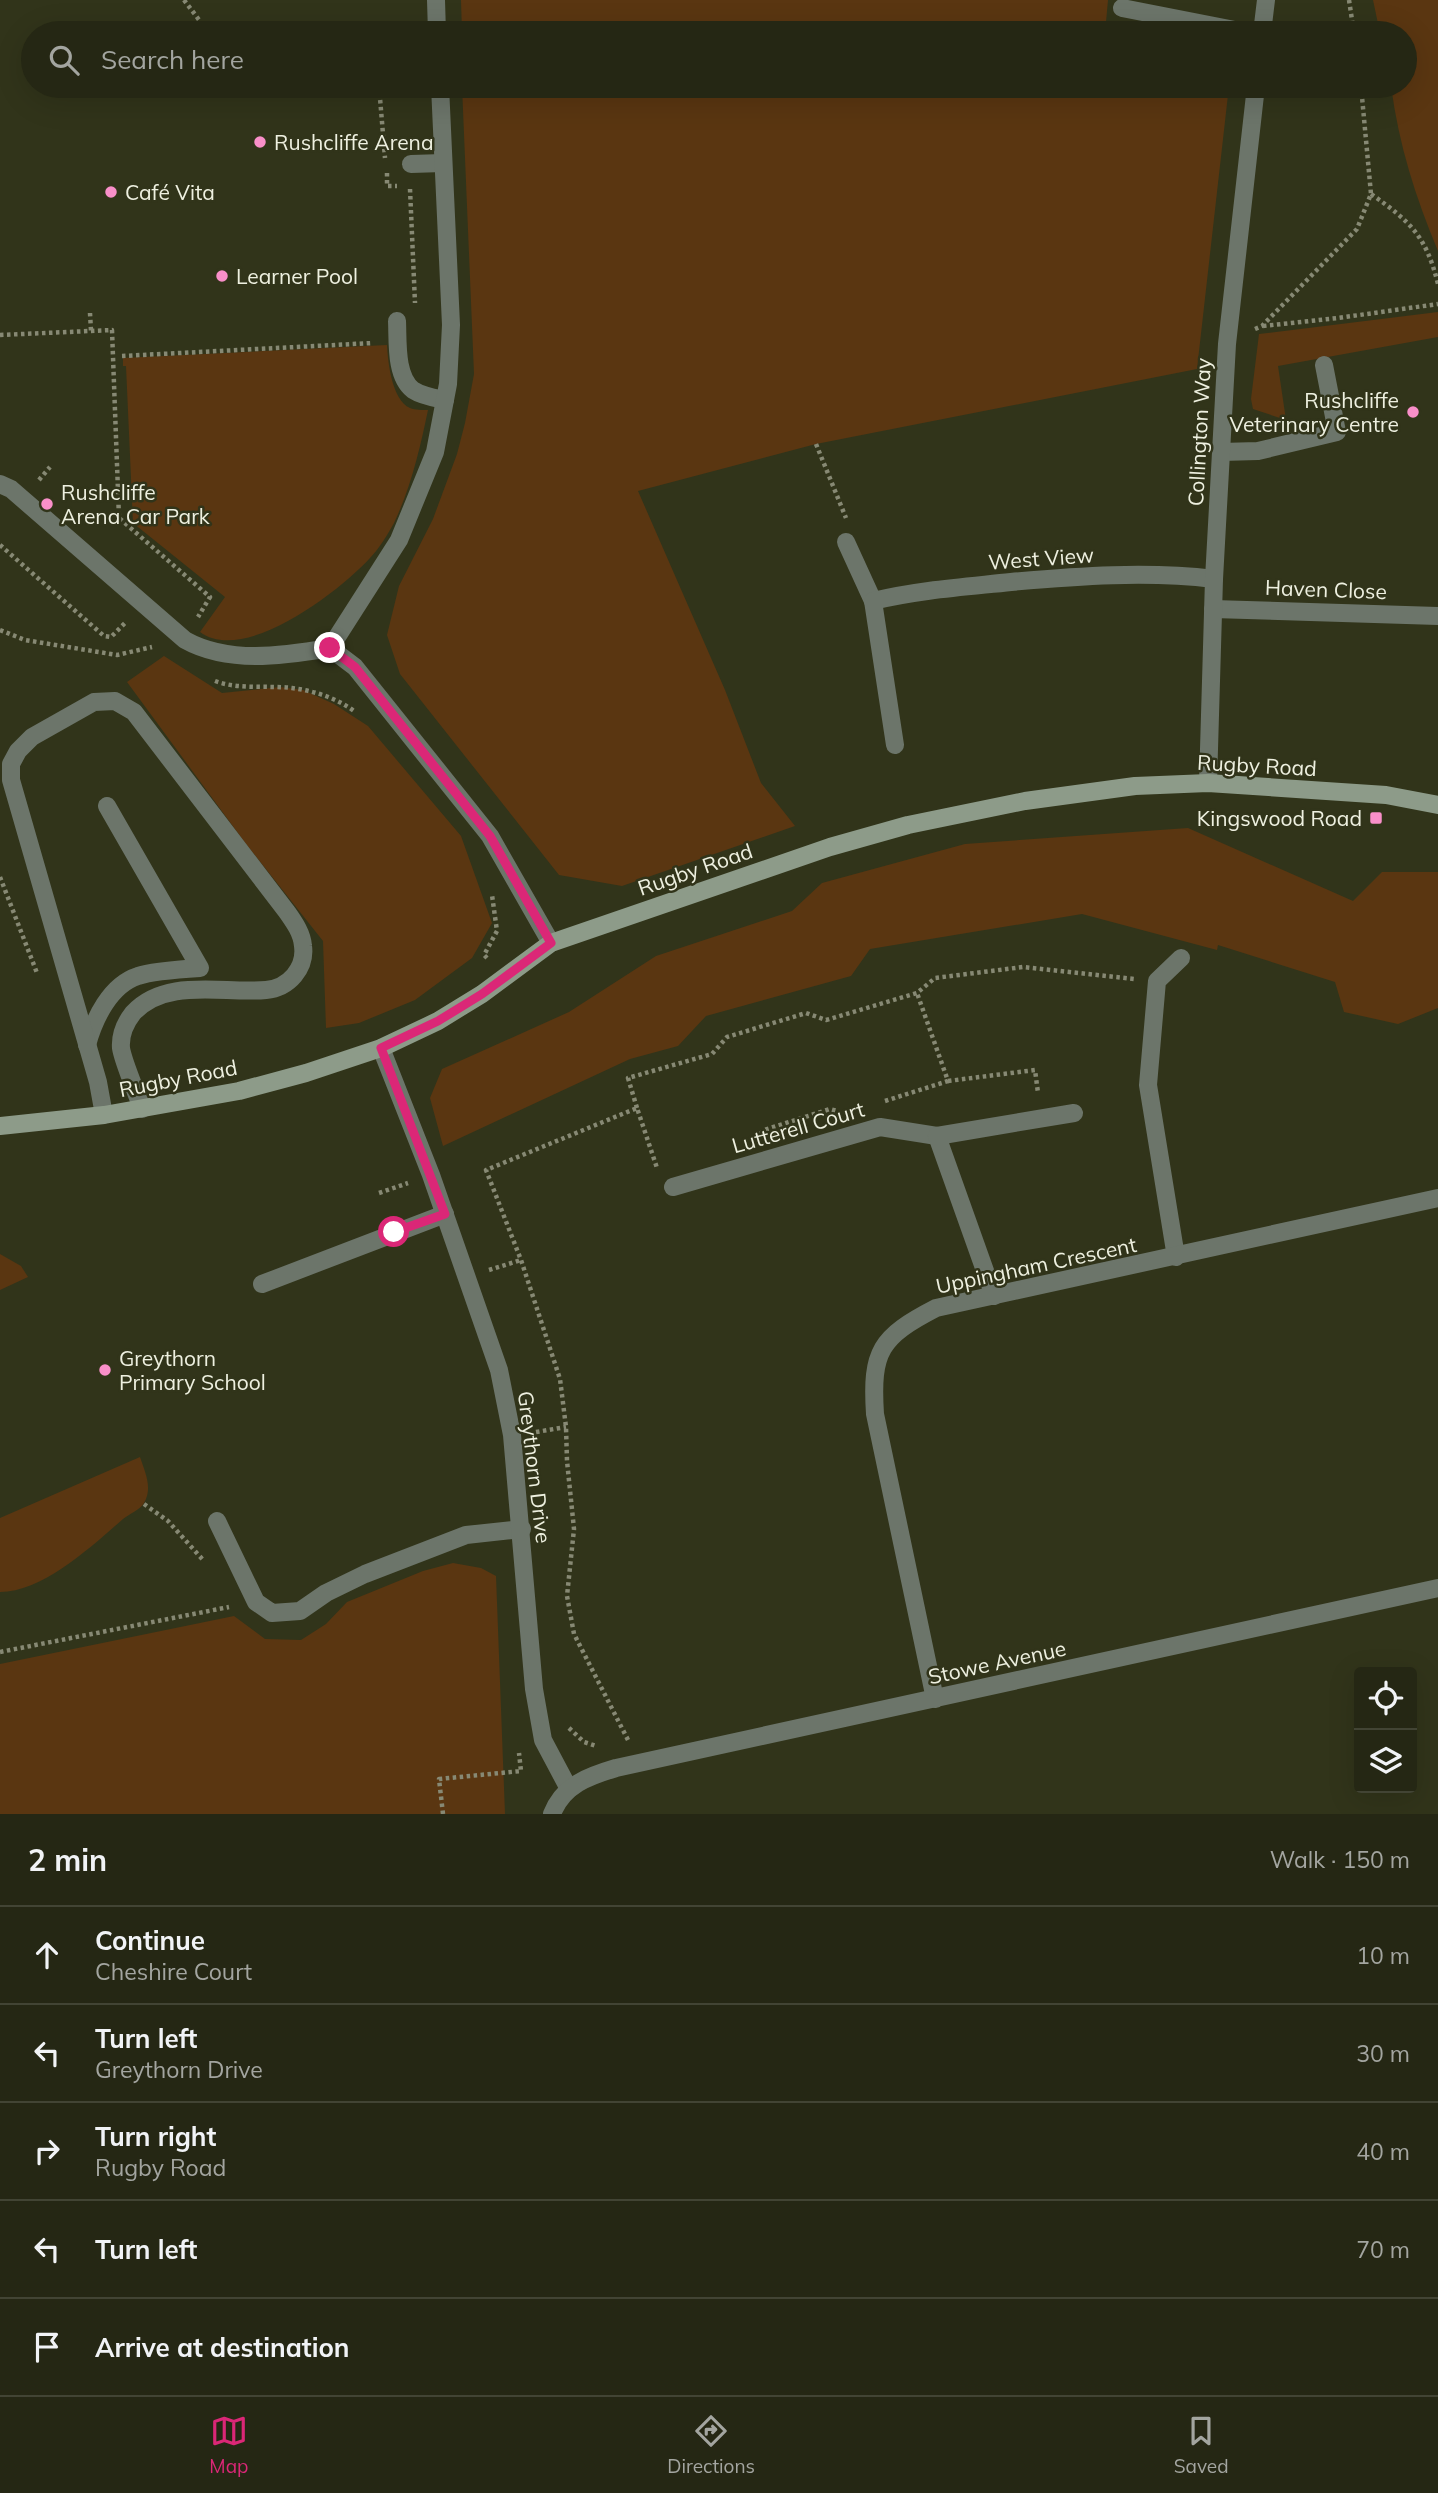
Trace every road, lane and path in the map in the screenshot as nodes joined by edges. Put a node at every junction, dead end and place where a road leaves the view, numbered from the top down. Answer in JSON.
{"nodes":[{"id":1,"x":184,"y":0,"type":"edge"},
{"id":2,"x":436,"y":0,"type":"edge"},
{"id":3,"x":1266,"y":0,"type":"edge"},
{"id":4,"x":1349,"y":0,"type":"edge"},
{"id":5,"x":1122,"y":8,"type":"dead end"},
{"id":6,"x":200,"y":21,"type":"edge"},
{"id":7,"x":437,"y":21,"type":"edge"},
{"id":8,"x":1189,"y":21,"type":"edge"},
{"id":9,"x":1263,"y":21,"type":"edge"},
{"id":10,"x":1352,"y":21,"type":"edge"},
{"id":11,"x":380,"y":98,"type":"edge"},
{"id":12,"x":440,"y":98,"type":"edge"},
{"id":13,"x":1255,"y":98,"type":"edge"},
{"id":14,"x":1362,"y":98,"type":"edge"},
{"id":15,"x":443,"y":163,"type":"junction"},
{"id":16,"x":411,"y":164,"type":"dead end"},
{"id":17,"x":379,"y":173,"type":"dead end"},
{"id":18,"x":387,"y":173,"type":"junction"},
{"id":19,"x":1371,"y":194,"type":"junction"},
{"id":20,"x":1438,"y":284,"type":"edge"},
{"id":21,"x":1438,"y":304,"type":"edge"},
{"id":22,"x":90,"y":313,"type":"dead end"},
{"id":23,"x":1262,"y":326,"type":"junction"},
{"id":24,"x":397,"y":330,"type":"junction"},
{"id":25,"x":91,"y":331,"type":"junction"},
{"id":26,"x":0,"y":335,"type":"edge"},
{"id":27,"x":1227,"y":344,"type":"junction"},
{"id":28,"x":122,"y":356,"type":"dead end"},
{"id":29,"x":1324,"y":365,"type":"dead end"},
{"id":30,"x":445,"y":400,"type":"junction"},
{"id":31,"x":816,"y":444,"type":"dead end"},
{"id":32,"x":1221,"y":452,"type":"junction"},
{"id":33,"x":0,"y":484,"type":"edge"},
{"id":34,"x":846,"y":542,"type":"joint"},
{"id":35,"x":0,"y":545,"type":"edge"},
{"id":36,"x":1214,"y":579,"type":"junction"},
{"id":37,"x":210,"y":597,"type":"dead end"},
{"id":38,"x":873,"y":601,"type":"junction"},
{"id":39,"x":1213,"y":609,"type":"junction"},
{"id":40,"x":1438,"y":616,"type":"edge"},
{"id":41,"x":130,"y":617,"type":"dead end"},
{"id":42,"x":0,"y":630,"type":"edge"},
{"id":43,"x":330,"y":648,"type":"junction"},
{"id":44,"x":161,"y":652,"type":"dead end"},
{"id":45,"x":209,"y":678,"type":"dead end"},
{"id":46,"x":363,"y":717,"type":"dead end"},
{"id":47,"x":895,"y":745,"type":"dead end"},
{"id":48,"x":1208,"y":783,"type":"junction"},
{"id":49,"x":1438,"y":805,"type":"edge"},
{"id":50,"x":107,"y":806,"type":"dead end"},
{"id":51,"x":488,"y":884,"type":"dead end"},
{"id":52,"x":551,"y":943,"type":"junction"},
{"id":53,"x":1181,"y":958,"type":"dead end"},
{"id":54,"x":200,"y":968,"type":"junction"},
{"id":55,"x":505,"y":977,"type":"junction"},
{"id":56,"x":1157,"y":981,"type":"junction"},
{"id":57,"x":201,"y":990,"type":"junction"},
{"id":58,"x":917,"y":993,"type":"junction"},
{"id":59,"x":87,"y":1045,"type":"junction"},
{"id":60,"x":381,"y":1048,"type":"junction"},
{"id":61,"x":948,"y":1081,"type":"junction"},
{"id":62,"x":883,"y":1101,"type":"dead end"},
{"id":63,"x":638,"y":1108,"type":"junction"},
{"id":64,"x":142,"y":1109,"type":"junction"},
{"id":65,"x":844,"y":1113,"type":"dead end"},
{"id":66,"x":1074,"y":1113,"type":"dead end"},
{"id":67,"x":104,"y":1115,"type":"junction"},
{"id":68,"x":1042,"y":1118,"type":"junction"},
{"id":69,"x":0,"y":1126,"type":"edge"},
{"id":70,"x":937,"y":1136,"type":"junction"},
{"id":71,"x":754,"y":1141,"type":"dead end"},
{"id":72,"x":670,"y":1167,"type":"dead end"},
{"id":73,"x":673,"y":1187,"type":"dead end"},
{"id":74,"x":1438,"y":1198,"type":"edge"},
{"id":75,"x":445,"y":1214,"type":"junction"},
{"id":76,"x":1176,"y":1257,"type":"junction"},
{"id":77,"x":262,"y":1284,"type":"dead end"},
{"id":78,"x":994,"y":1296,"type":"junction"},
{"id":79,"x":144,"y":1504,"type":"dead end"},
{"id":80,"x":217,"y":1521,"type":"dead end"},
{"id":81,"x":522,"y":1529,"type":"junction"},
{"id":82,"x":208,"y":1564,"type":"dead end"},
{"id":83,"x":1438,"y":1588,"type":"edge"},
{"id":84,"x":223,"y":1595,"type":"dead end"},
{"id":85,"x":256,"y":1602,"type":"junction"},
{"id":86,"x":226,"y":1608,"type":"junction"},
{"id":87,"x":0,"y":1652,"type":"edge"},
{"id":88,"x":935,"y":1699,"type":"junction"},
{"id":89,"x":634,"y":1764,"type":"junction"},
{"id":90,"x":569,"y":1789,"type":"junction"},
{"id":91,"x":552,"y":1814,"type":"edge"}],
"edges":[{"from":1,"to":6,"type":"path"},
{"from":2,"to":7,"type":"street"},
{"from":3,"to":9,"type":"street"},
{"from":4,"to":10,"type":"path"},
{"from":5,"to":8,"type":"street"},
{"from":11,"to":18,"type":"path"},
{"from":12,"to":15,"type":"street"},
{"from":13,"to":27,"type":"street","name":"Collington Way"},
{"from":14,"to":19,"type":"path"},
{"from":15,"to":16,"type":"street"},
{"from":15,"to":30,"type":"street"},
{"from":17,"to":18,"type":"path"},
{"from":18,"to":24,"type":"path"},
{"from":19,"to":20,"type":"path"},
{"from":19,"to":23,"type":"path"},
{"from":21,"to":23,"type":"path"},
{"from":22,"to":25,"type":"path"},
{"from":23,"to":27,"type":"path"},
{"from":24,"to":28,"type":"path"},
{"from":24,"to":30,"type":"street"},
{"from":25,"to":26,"type":"path"},
{"from":25,"to":37,"type":"path"},
{"from":27,"to":32,"type":"street","name":"Collington Way"},
{"from":29,"to":32,"type":"street"},
{"from":30,"to":43,"type":"street"},
{"from":31,"to":34,"type":"path"},
{"from":32,"to":36,"type":"street","name":"Collington Way"},
{"from":33,"to":43,"type":"street"},
{"from":34,"to":38,"type":"street"},
{"from":35,"to":41,"type":"path"},
{"from":36,"to":38,"type":"street","name":"West View"},
{"from":36,"to":39,"type":"street","name":"Collington Way"},
{"from":38,"to":47,"type":"street"},
{"from":39,"to":40,"type":"street","name":"Haven Close"},
{"from":39,"to":48,"type":"street","name":"Collington Way"},
{"from":42,"to":44,"type":"path"},
{"from":43,"to":52,"type":"street"},
{"from":45,"to":46,"type":"path"},
{"from":48,"to":49,"type":"street","name":"Rugby Road"},
{"from":48,"to":52,"type":"street","name":"Rugby Road"},
{"from":50,"to":54,"type":"street"},
{"from":51,"to":55,"type":"path"},
{"from":52,"to":55,"type":"street","name":"Rugby Road"},
{"from":53,"to":56,"type":"street"},
{"from":54,"to":57,"type":"street"},
{"from":54,"to":59,"type":"street"},
{"from":55,"to":60,"type":"street","name":"Rugby Road"},
{"from":56,"to":58,"type":"path"},
{"from":56,"to":76,"type":"street"},
{"from":57,"to":59,"type":"street"},
{"from":57,"to":64,"type":"street"},
{"from":58,"to":61,"type":"path"},
{"from":58,"to":63,"type":"path"},
{"from":59,"to":67,"type":"street"},
{"from":60,"to":64,"type":"street","name":"Rugby Road"},
{"from":60,"to":75,"type":"street","name":"Greythorn Drive"},
{"from":61,"to":62,"type":"path"},
{"from":61,"to":68,"type":"path"},
{"from":63,"to":72,"type":"path"},
{"from":63,"to":89,"type":"path"},
{"from":64,"to":67,"type":"street","name":"Rugby Road"},
{"from":65,"to":71,"type":"path"},
{"from":66,"to":68,"type":"street","name":"Lutterell Court"},
{"from":67,"to":69,"type":"street","name":"Rugby Road"},
{"from":68,"to":70,"type":"street","name":"Lutterell Court"},
{"from":70,"to":73,"type":"street","name":"Lutterell Court"},
{"from":70,"to":78,"type":"street"},
{"from":74,"to":76,"type":"street","name":"Uppingham Crescent"},
{"from":75,"to":77,"type":"street"},
{"from":75,"to":81,"type":"street","name":"Greythorn Drive"},
{"from":76,"to":78,"type":"street","name":"Uppingham Crescent"},
{"from":78,"to":88,"type":"street","name":"Uppingham Crescent"},
{"from":79,"to":82,"type":"path"},
{"from":80,"to":85,"type":"street"},
{"from":81,"to":85,"type":"street"},
{"from":81,"to":90,"type":"street","name":"Greythorn Drive"},
{"from":83,"to":88,"type":"street","name":"Stowe Avenue"},
{"from":84,"to":86,"type":"path"},
{"from":85,"to":86,"type":"path"},
{"from":86,"to":87,"type":"path"},
{"from":88,"to":89,"type":"street","name":"Stowe Avenue"},
{"from":89,"to":90,"type":"street","name":"Stowe Avenue"},
{"from":90,"to":91,"type":"street"}]}
